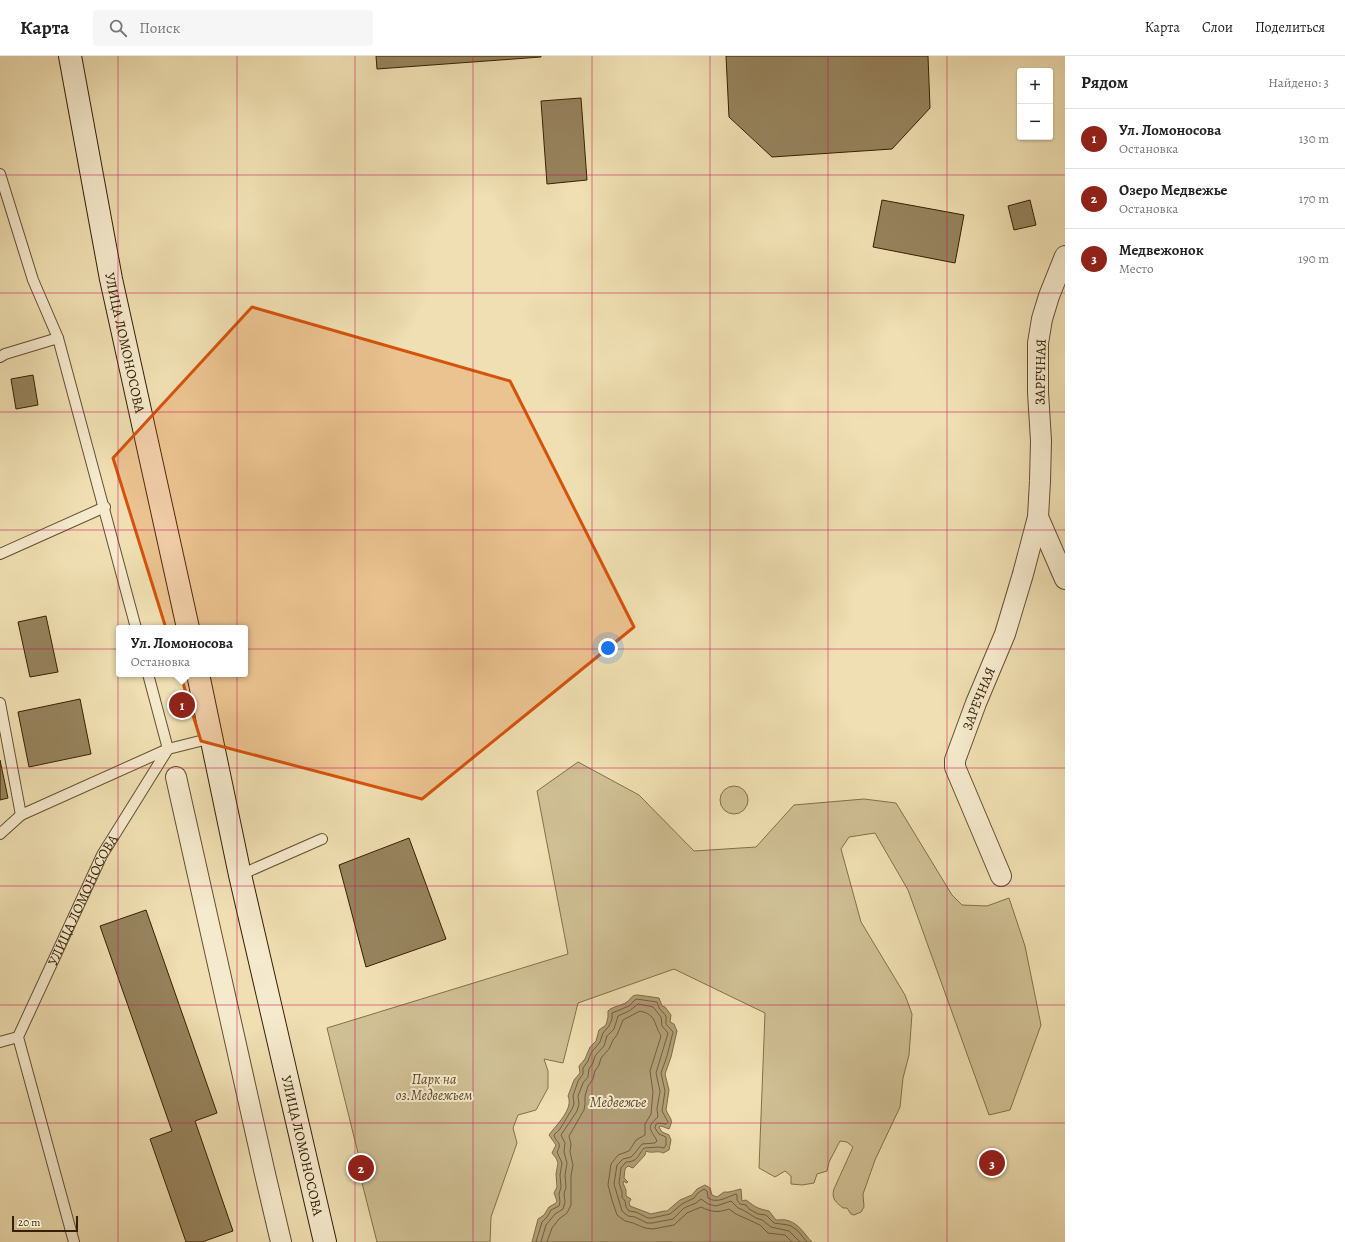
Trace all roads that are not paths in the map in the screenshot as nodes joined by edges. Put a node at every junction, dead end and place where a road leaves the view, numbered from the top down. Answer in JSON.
{"nodes":[{"id":1,"x":70,"y":56,"type":"edge"},
{"id":2,"x":0,"y":174,"type":"edge"},
{"id":3,"x":1065,"y":256,"type":"edge"},
{"id":4,"x":58,"y":338,"type":"junction"},
{"id":5,"x":0,"y":357,"type":"edge"},
{"id":6,"x":105,"y":508,"type":"junction"},
{"id":7,"x":1038,"y":517,"type":"junction"},
{"id":8,"x":0,"y":554,"type":"edge"},
{"id":9,"x":1065,"y":579,"type":"edge"},
{"id":10,"x":135,"y":625,"type":"edge"},
{"id":11,"x":187,"y":625,"type":"edge"},
{"id":12,"x":149,"y":677,"type":"edge"},
{"id":13,"x":199,"y":677,"type":"edge"},
{"id":14,"x":0,"y":703,"type":"edge"},
{"id":15,"x":212,"y":738,"type":"junction"},
{"id":16,"x":168,"y":749,"type":"junction"},
{"id":17,"x":176,"y":777,"type":"dead end"},
{"id":18,"x":21,"y":815,"type":"junction"},
{"id":19,"x":0,"y":834,"type":"edge"},
{"id":20,"x":322,"y":839,"type":"dead end"},
{"id":21,"x":240,"y":875,"type":"junction"},
{"id":22,"x":1001,"y":876,"type":"dead end"},
{"id":23,"x":18,"y":1037,"type":"junction"},
{"id":24,"x":0,"y":1042,"type":"edge"},
{"id":25,"x":74,"y":1242,"type":"edge"},
{"id":26,"x":282,"y":1242,"type":"edge"},
{"id":27,"x":325,"y":1242,"type":"edge"}],
"edges":[{"from":1,"to":11,"type":"street","name":"УЛИЦА ЛОМОНОСОВА"},
{"from":2,"to":4,"type":"lane"},
{"from":3,"to":7,"type":"street","name":"ЗАРЕЧНАЯ"},
{"from":4,"to":5,"type":"lane"},
{"from":4,"to":6,"type":"lane"},
{"from":6,"to":8,"type":"lane"},
{"from":6,"to":10,"type":"lane"},
{"from":7,"to":9,"type":"street","name":"ЗАРЕЧНАЯ"},
{"from":7,"to":22,"type":"street","name":"ЗАРЕЧНАЯ"},
{"from":12,"to":16,"type":"lane"},
{"from":13,"to":15,"type":"street","name":"УЛИЦА ЛОМОНОСОВА"},
{"from":14,"to":18,"type":"lane"},
{"from":15,"to":16,"type":"lane"},
{"from":15,"to":21,"type":"street","name":"УЛИЦА ЛОМОНОСОВА"},
{"from":16,"to":18,"type":"lane"},
{"from":16,"to":23,"type":"lane","name":"УЛИЦА ЛОМОНОСОВА"},
{"from":17,"to":26,"type":"street"},
{"from":18,"to":19,"type":"lane"},
{"from":20,"to":21,"type":"lane"},
{"from":21,"to":27,"type":"street","name":"УЛИЦА ЛОМОНОСОВА"},
{"from":23,"to":24,"type":"lane"},
{"from":23,"to":25,"type":"lane"}]}
